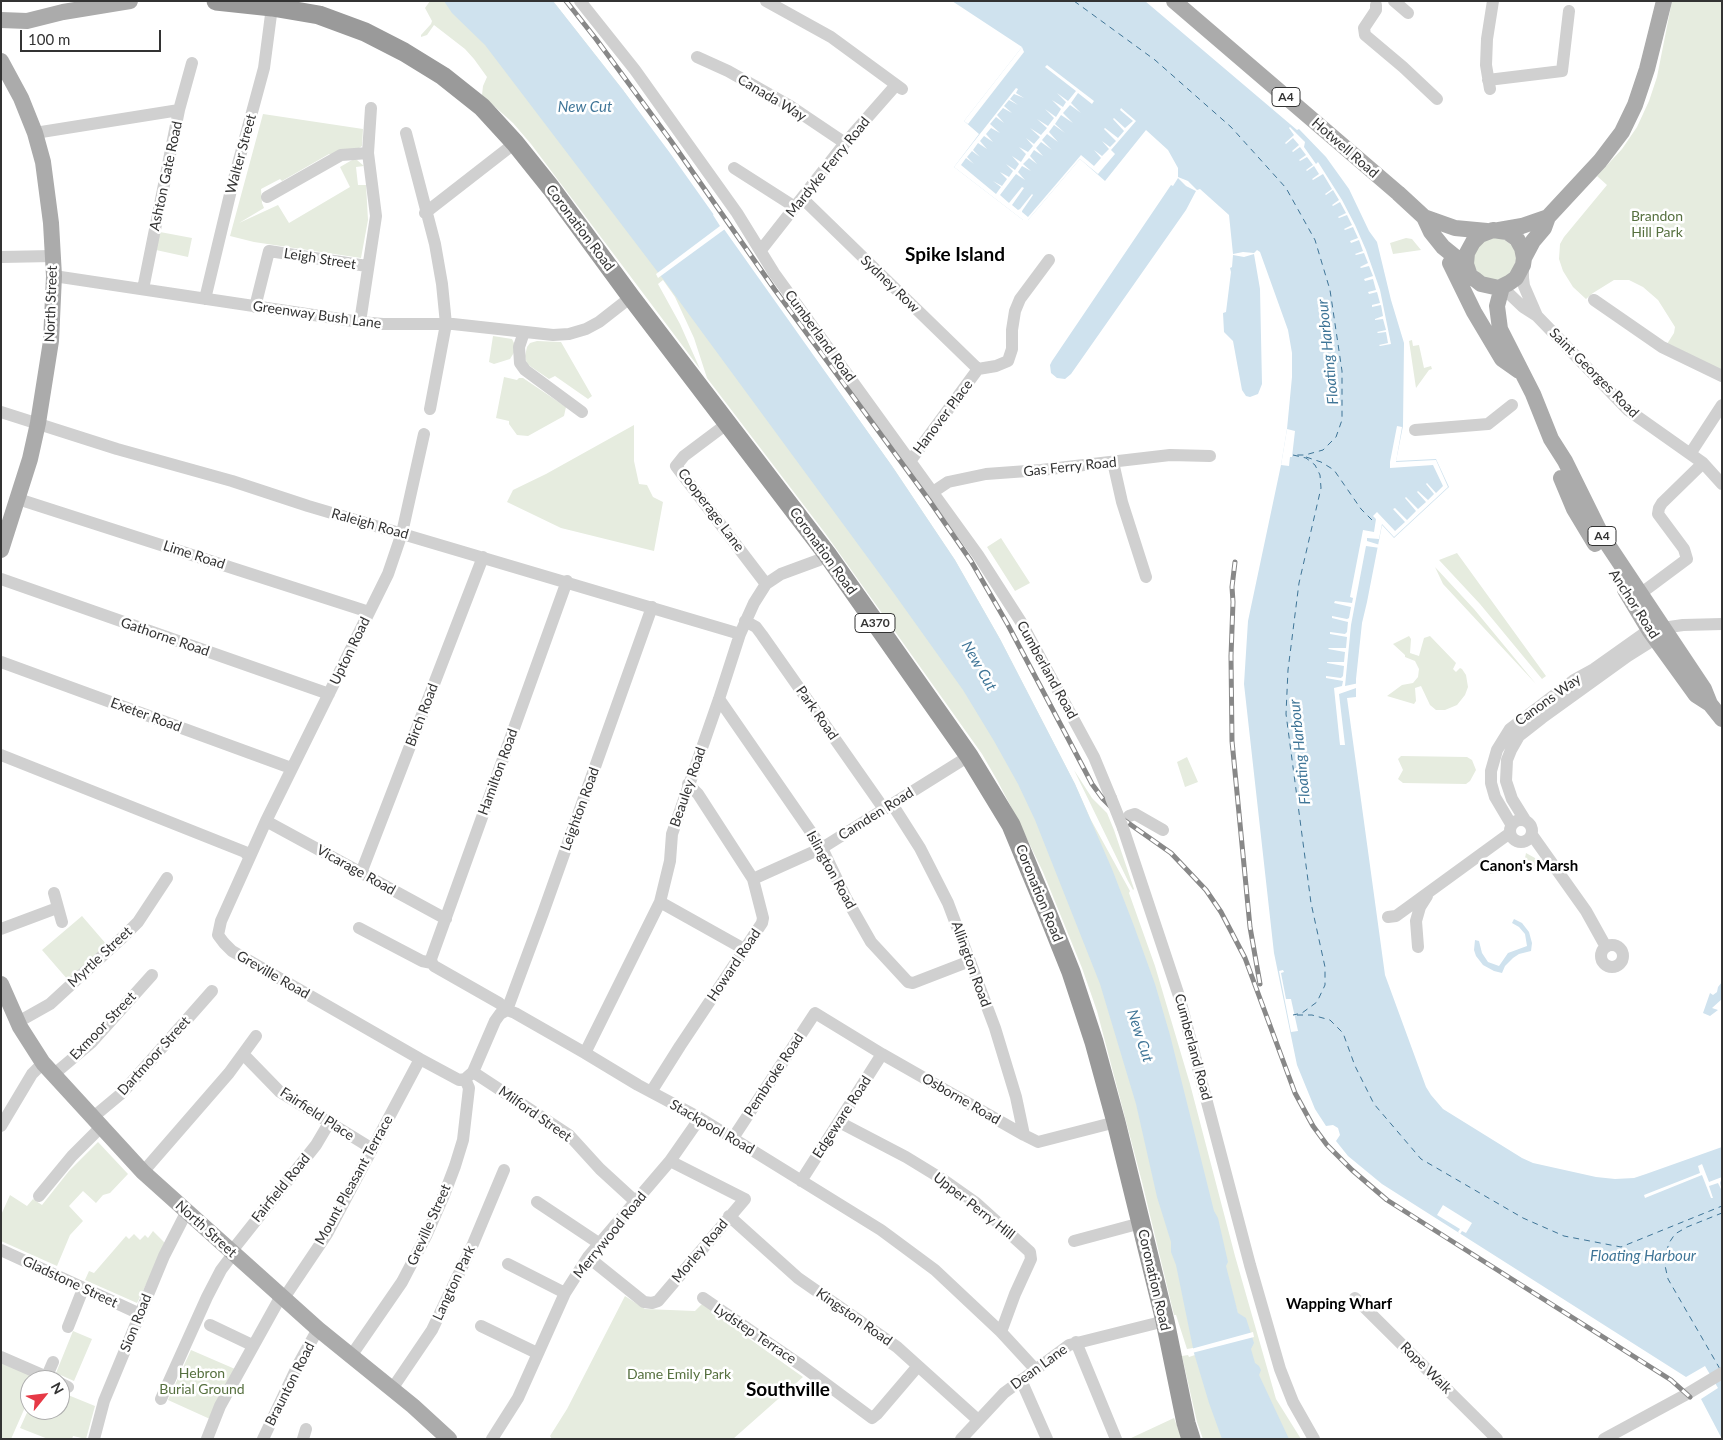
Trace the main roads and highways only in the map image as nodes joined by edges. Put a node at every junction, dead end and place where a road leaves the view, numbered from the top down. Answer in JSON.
{"nodes":[{"id":1,"x":130,"y":1,"type":"edge"},
{"id":2,"x":216,"y":1,"type":"edge"},
{"id":3,"x":1174,"y":1,"type":"edge"},
{"id":4,"x":1664,"y":1,"type":"edge"},
{"id":5,"x":60,"y":7,"type":"edge"},
{"id":6,"x":1,"y":20,"type":"edge"},
{"id":7,"x":1,"y":61,"type":"edge"},
{"id":8,"x":1424,"y":217,"type":"junction"},
{"id":9,"x":1548,"y":217,"type":"junction"},
{"id":10,"x":1493,"y":230,"type":"junction"},
{"id":11,"x":1443,"y":247,"type":"junction"},
{"id":12,"x":1523,"y":262,"type":"junction"},
{"id":13,"x":1468,"y":273,"type":"junction"},
{"id":14,"x":1502,"y":287,"type":"junction"},
{"id":15,"x":1500,"y":329,"type":"junction"},
{"id":16,"x":1523,"y":374,"type":"junction"},
{"id":17,"x":1551,"y":439,"type":"junction"},
{"id":18,"x":1,"y":550,"type":"edge"},
{"id":19,"x":1661,"y":631,"type":"junction"},
{"id":20,"x":1722,"y":719,"type":"edge"},
{"id":21,"x":1,"y":984,"type":"edge"},
{"id":22,"x":449,"y":1439,"type":"edge"},
{"id":23,"x":1191,"y":1439,"type":"edge"}],
"edges":[{"from":1,"to":5,"type":"main road"},
{"from":2,"to":23,"type":"highway","name":"Coronation Road","number":"A370"},
{"from":3,"to":8,"type":"main road","name":"Hotwell Road","number":"A4"},
{"from":4,"to":9,"type":"main road"},
{"from":5,"to":6,"type":"main road"},
{"from":7,"to":18,"type":"main road","name":"North Street"},
{"from":8,"to":10,"type":"main road","name":"Hotwell Road","number":"A4"},
{"from":8,"to":11,"type":"main road","name":"Hotwell Road","number":"A4"},
{"from":9,"to":10,"type":"main road"},
{"from":9,"to":12,"type":"main road"},
{"from":10,"to":12,"type":"main road"},
{"from":10,"to":13,"type":"main road"},
{"from":11,"to":13,"type":"main road","name":"Hotwell Road","number":"A4"},
{"from":11,"to":16,"type":"main road"},
{"from":12,"to":14,"type":"main road"},
{"from":13,"to":14,"type":"main road"},
{"from":13,"to":15,"type":"main road","name":"Hotwell Road","number":"A4"},
{"from":14,"to":15,"type":"main road","name":"Anchor Road","number":"A4"},
{"from":15,"to":16,"type":"main road","name":"Anchor Road","number":"A4"},
{"from":16,"to":17,"type":"main road","name":"Anchor Road","number":"A4"},
{"from":17,"to":19,"type":"main road","name":"Anchor Road","number":"A4"},
{"from":17,"to":19,"type":"main road","name":"Anchor Road","number":"A4"},
{"from":19,"to":20,"type":"main road","name":"Anchor Road","number":"A4"},
{"from":21,"to":22,"type":"main road","name":"North Street"}]}
